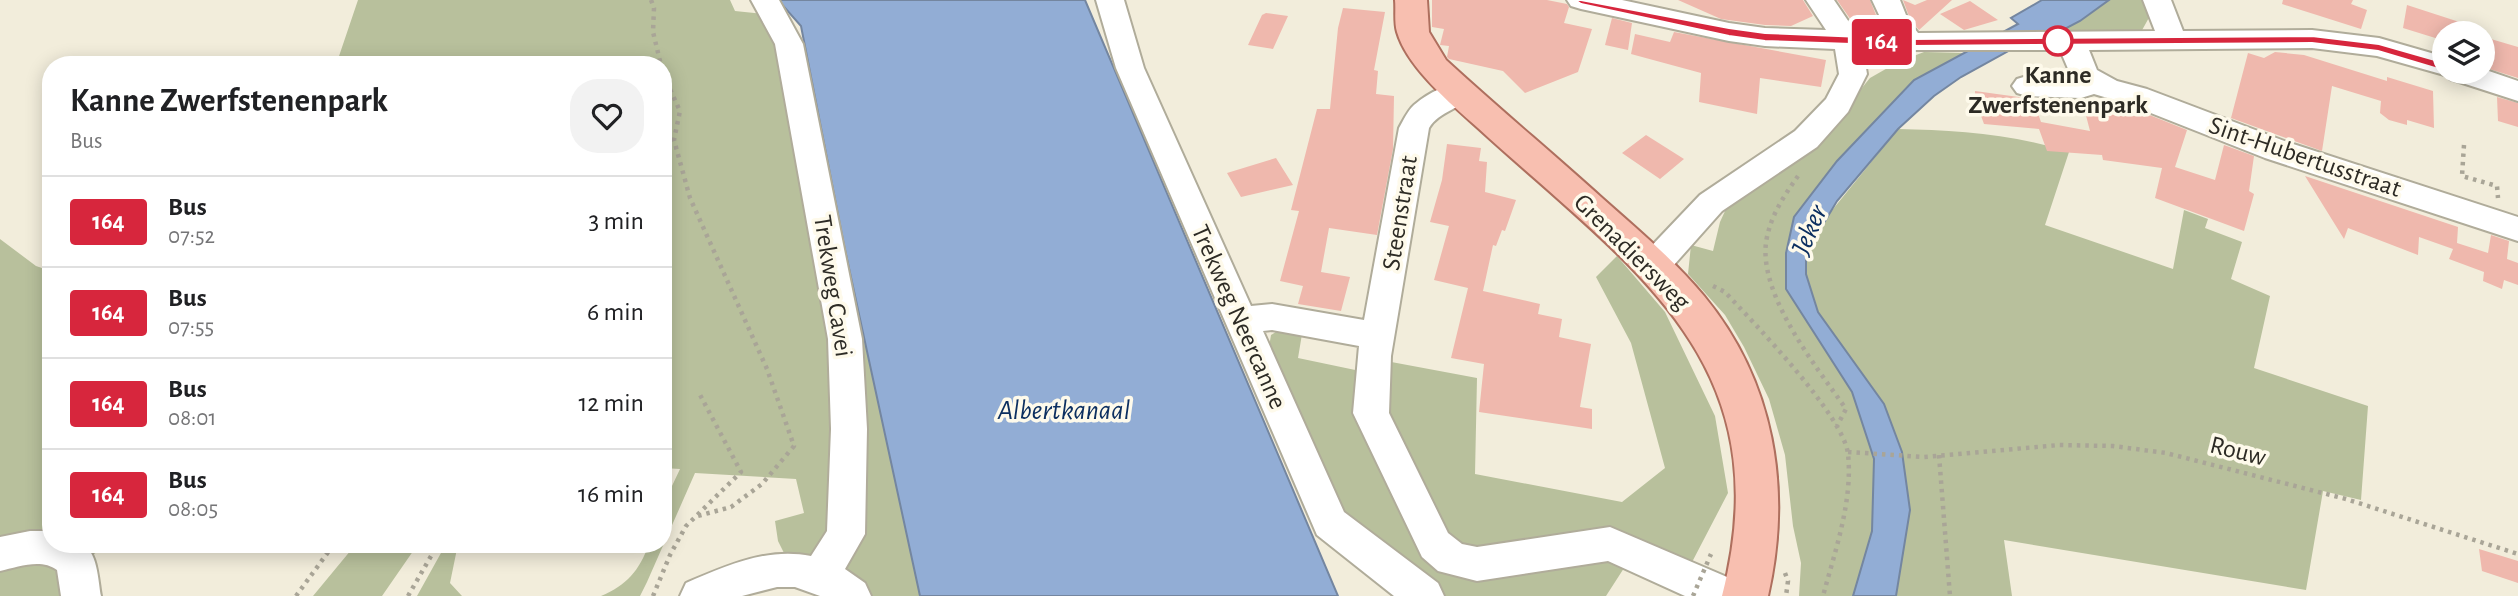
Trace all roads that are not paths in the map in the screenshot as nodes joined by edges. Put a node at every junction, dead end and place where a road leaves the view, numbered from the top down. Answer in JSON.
{"nodes":[{"id":1,"x":765,"y":0,"type":"edge"},
{"id":2,"x":1110,"y":0,"type":"edge"},
{"id":3,"x":1411,"y":0,"type":"edge"},
{"id":4,"x":1581,"y":0,"type":"edge"},
{"id":5,"x":1820,"y":0,"type":"edge"},
{"id":6,"x":1886,"y":0,"type":"edge"},
{"id":7,"x":2157,"y":0,"type":"edge"},
{"id":8,"x":2172,"y":40,"type":"junction"},
{"id":9,"x":2071,"y":41,"type":"junction"},
{"id":10,"x":1848,"y":42,"type":"junction"},
{"id":11,"x":1910,"y":42,"type":"junction"},
{"id":12,"x":2432,"y":63,"type":"edge"},
{"id":13,"x":2093,"y":82,"type":"junction"},
{"id":14,"x":2495,"y":83,"type":"edge"},
{"id":15,"x":2027,"y":86,"type":"dead end"},
{"id":16,"x":2518,"y":91,"type":"edge"},
{"id":17,"x":1459,"y":92,"type":"junction"},
{"id":18,"x":2508,"y":226,"type":"edge"},
{"id":19,"x":1653,"y":265,"type":"junction"},
{"id":20,"x":1240,"y":320,"type":"junction"},
{"id":21,"x":1376,"y":346,"type":"junction"},
{"id":22,"x":42,"y":547,"type":"edge"},
{"id":23,"x":66,"y":553,"type":"edge"},
{"id":24,"x":0,"y":554,"type":"edge"},
{"id":25,"x":836,"y":585,"type":"edge"},
{"id":26,"x":1760,"y":588,"type":"edge"},
{"id":27,"x":81,"y":596,"type":"edge"},
{"id":28,"x":700,"y":596,"type":"edge"},
{"id":29,"x":1424,"y":596,"type":"edge"}],
"edges":[{"from":1,"to":25,"type":"street","name":"Trekweg Cavei"},
{"from":2,"to":20,"type":"lane","name":"Trekweg Neercanne"},
{"from":3,"to":17,"type":"main road","name":"Grenadiersweg"},
{"from":4,"to":10,"type":"street"},
{"from":5,"to":10,"type":"street"},
{"from":6,"to":11,"type":"street"},
{"from":7,"to":8,"type":"street"},
{"from":8,"to":9,"type":"street"},
{"from":8,"to":12,"type":"street"},
{"from":9,"to":11,"type":"street"},
{"from":9,"to":13,"type":"street"},
{"from":10,"to":11,"type":"street"},
{"from":10,"to":19,"type":"street"},
{"from":13,"to":15,"type":"street","name":"Sint-Hubertusstraat"},
{"from":13,"to":18,"type":"street","name":"Sint-Hubertusstraat"},
{"from":14,"to":16,"type":"street"},
{"from":17,"to":19,"type":"main road","name":"Grenadiersweg"},
{"from":17,"to":21,"type":"street","name":"Steenstraat"},
{"from":19,"to":26,"type":"main road","name":"Grenadiersweg"},
{"from":20,"to":21,"type":"street"},
{"from":20,"to":29,"type":"street","name":"Trekweg Neercanne"},
{"from":21,"to":26,"type":"street","name":"Steenstraat"},
{"from":22,"to":24,"type":"street"},
{"from":23,"to":27,"type":"street"},
{"from":25,"to":28,"type":"street"}]}
